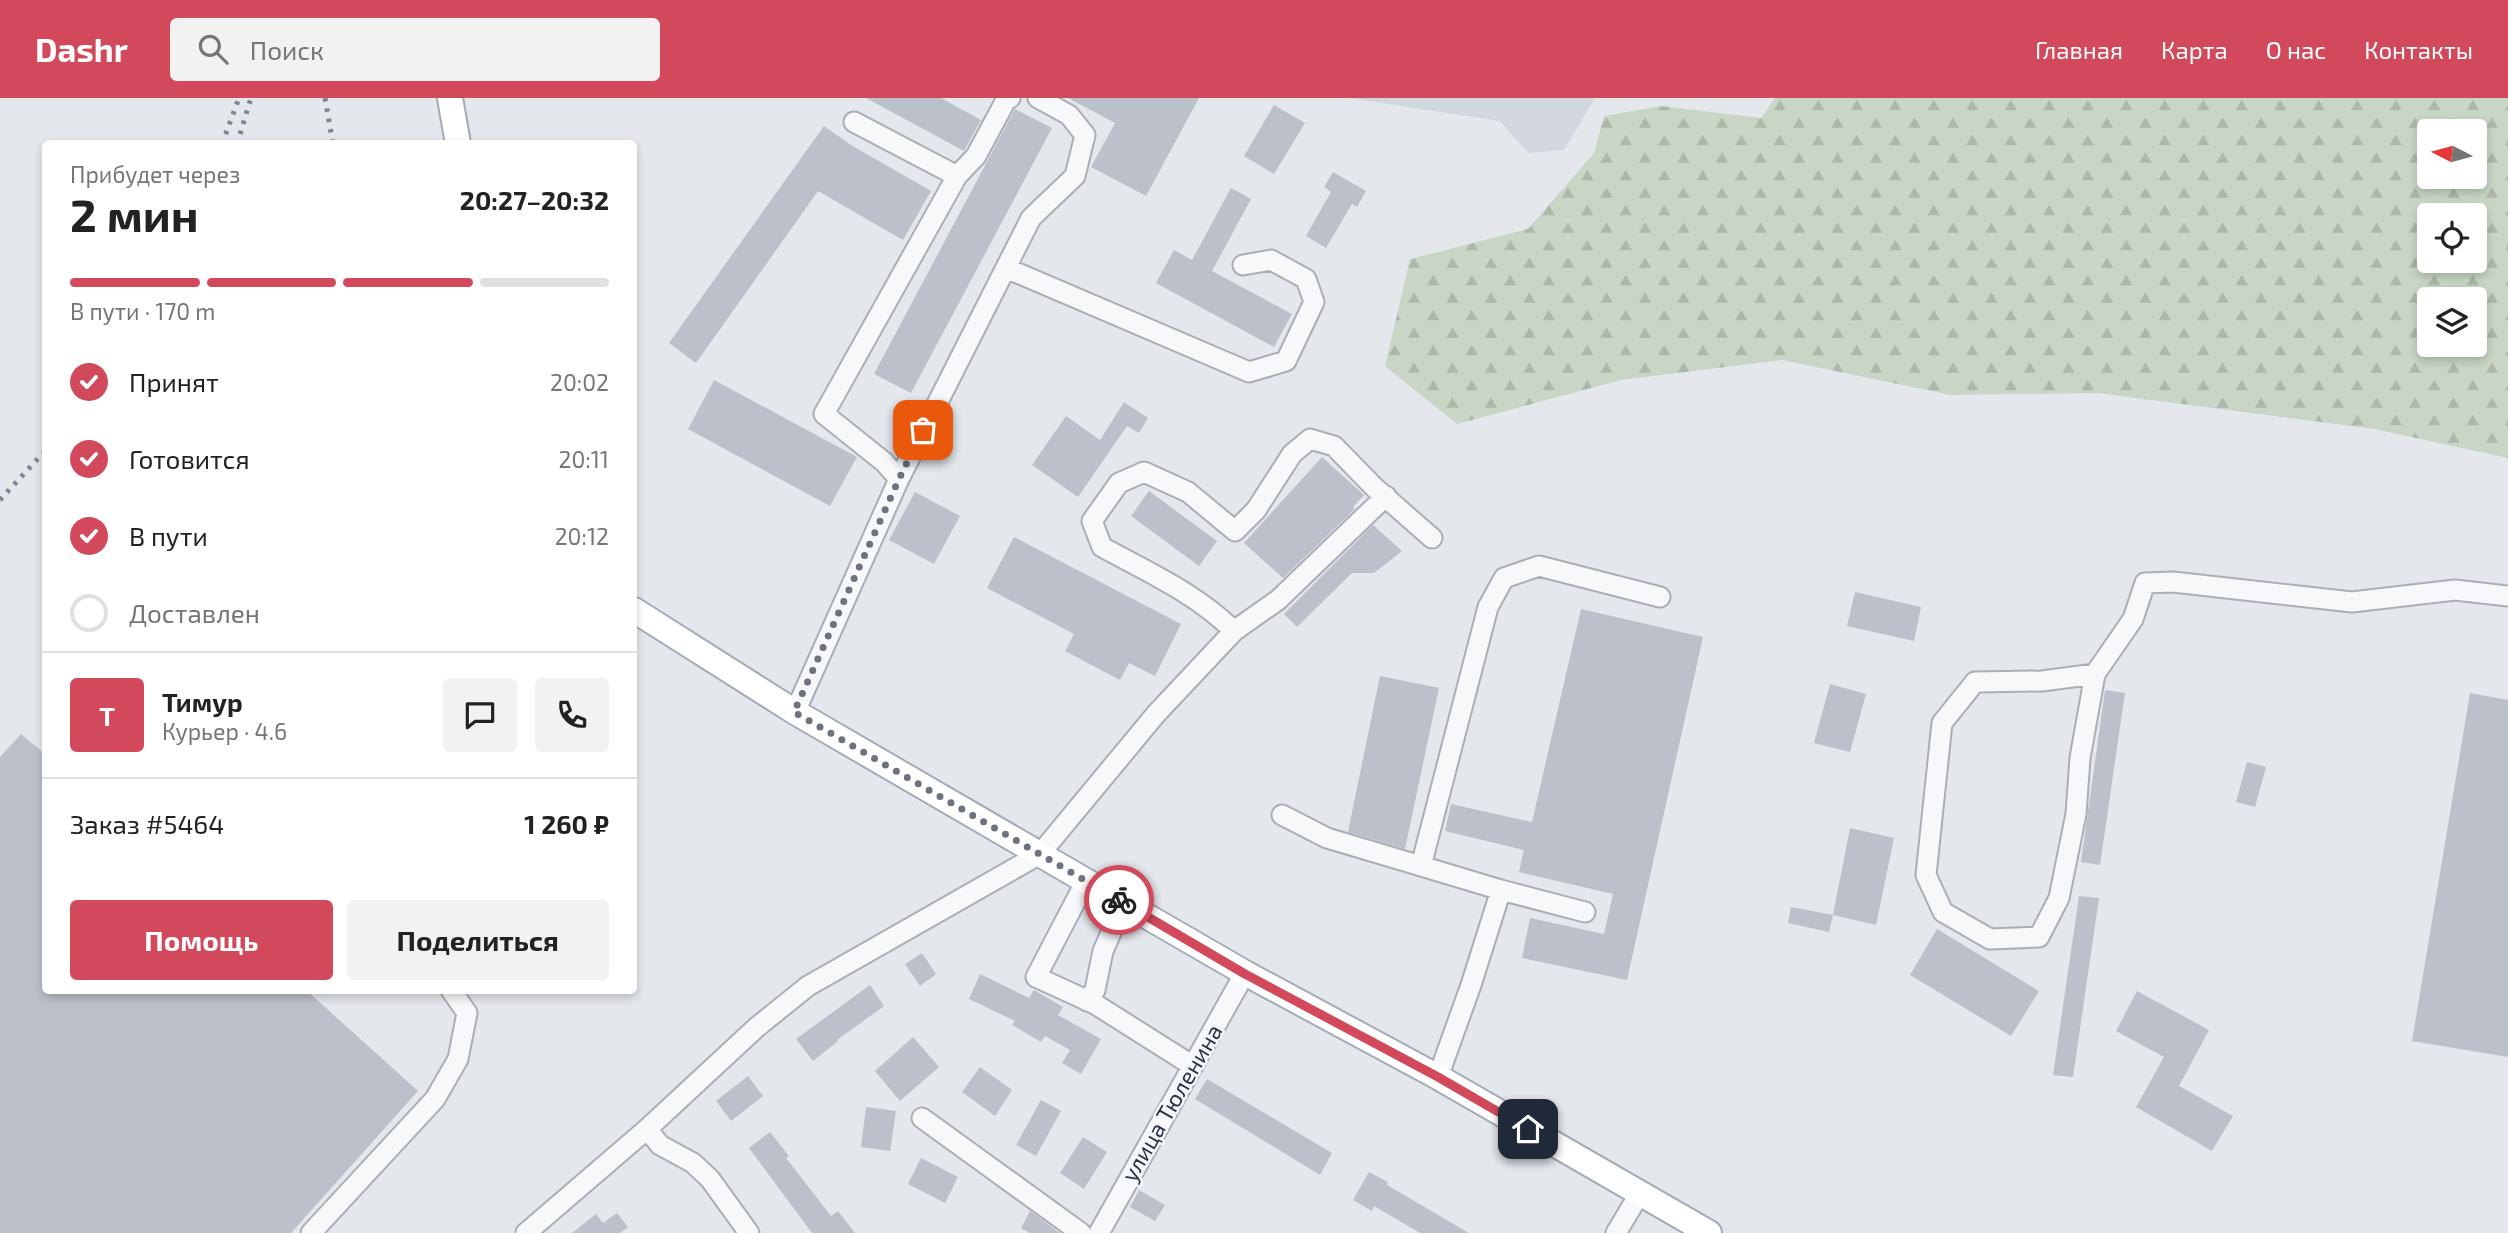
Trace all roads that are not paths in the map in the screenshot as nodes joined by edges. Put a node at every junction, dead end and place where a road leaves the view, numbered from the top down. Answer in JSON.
{"nodes":[{"id":1,"x":450,"y":98,"type":"edge"},
{"id":2,"x":1010,"y":98,"type":"edge"},
{"id":3,"x":1038,"y":98,"type":"edge"},
{"id":4,"x":854,"y":122,"type":"dead end"},
{"id":5,"x":457,"y":140,"type":"edge"},
{"id":6,"x":957,"y":176,"type":"junction"},
{"id":7,"x":1243,"y":265,"type":"dead end"},
{"id":8,"x":1006,"y":268,"type":"junction"},
{"id":9,"x":899,"y":479,"type":"junction"},
{"id":10,"x":1386,"y":496,"type":"junction"},
{"id":11,"x":1432,"y":538,"type":"dead end"},
{"id":12,"x":2508,"y":596,"type":"edge"},
{"id":13,"x":1660,"y":597,"type":"dead end"},
{"id":14,"x":637,"y":612,"type":"edge"},
{"id":15,"x":1234,"y":631,"type":"junction"},
{"id":16,"x":2095,"y":674,"type":"junction"},
{"id":17,"x":794,"y":712,"type":"junction"},
{"id":18,"x":1282,"y":815,"type":"dead end"},
{"id":19,"x":1040,"y":854,"type":"junction"},
{"id":20,"x":1421,"y":866,"type":"junction"},
{"id":21,"x":1086,"y":881,"type":"junction"},
{"id":22,"x":1501,"y":890,"type":"junction"},
{"id":23,"x":1124,"y":903,"type":"junction"},
{"id":24,"x":1586,"y":912,"type":"dead end"},
{"id":25,"x":1245,"y":974,"type":"junction"},
{"id":26,"x":454,"y":994,"type":"edge"},
{"id":27,"x":1087,"y":1001,"type":"junction"},
{"id":28,"x":1194,"y":1066,"type":"junction"},
{"id":29,"x":1438,"y":1077,"type":"junction"},
{"id":30,"x":922,"y":1118,"type":"dead end"},
{"id":31,"x":647,"y":1129,"type":"junction"},
{"id":32,"x":1640,"y":1194,"type":"junction"},
{"id":33,"x":311,"y":1233,"type":"edge"},
{"id":34,"x":526,"y":1233,"type":"edge"},
{"id":35,"x":750,"y":1233,"type":"edge"},
{"id":36,"x":1081,"y":1233,"type":"edge"},
{"id":37,"x":1099,"y":1233,"type":"edge"},
{"id":38,"x":1616,"y":1233,"type":"edge"},
{"id":39,"x":1709,"y":1233,"type":"edge"}],
"edges":[{"from":1,"to":5,"type":"main road"},
{"from":2,"to":6,"type":"street"},
{"from":3,"to":8,"type":"street"},
{"from":4,"to":6,"type":"street"},
{"from":6,"to":9,"type":"street"},
{"from":7,"to":8,"type":"street"},
{"from":8,"to":9,"type":"street"},
{"from":9,"to":17,"type":"street"},
{"from":10,"to":11,"type":"street"},
{"from":10,"to":15,"type":"street"},
{"from":10,"to":15,"type":"street"},
{"from":12,"to":16,"type":"street"},
{"from":13,"to":20,"type":"street"},
{"from":14,"to":17,"type":"main road"},
{"from":15,"to":19,"type":"street"},
{"from":16,"to":16,"type":"street"},
{"from":17,"to":19,"type":"main road"},
{"from":18,"to":20,"type":"street"},
{"from":19,"to":21,"type":"main road"},
{"from":19,"to":31,"type":"street"},
{"from":20,"to":22,"type":"street"},
{"from":21,"to":23,"type":"main road"},
{"from":21,"to":27,"type":"street"},
{"from":22,"to":24,"type":"street"},
{"from":22,"to":29,"type":"street"},
{"from":23,"to":25,"type":"main road"},
{"from":23,"to":27,"type":"street"},
{"from":25,"to":28,"type":"street","name":"улица Тюленина"},
{"from":25,"to":29,"type":"main road"},
{"from":26,"to":33,"type":"street"},
{"from":27,"to":28,"type":"street"},
{"from":28,"to":37,"type":"street","name":"улица Тюленина"},
{"from":29,"to":32,"type":"main road"},
{"from":30,"to":36,"type":"street"},
{"from":31,"to":34,"type":"street"},
{"from":31,"to":35,"type":"street"},
{"from":32,"to":38,"type":"street"},
{"from":32,"to":39,"type":"main road"}]}
